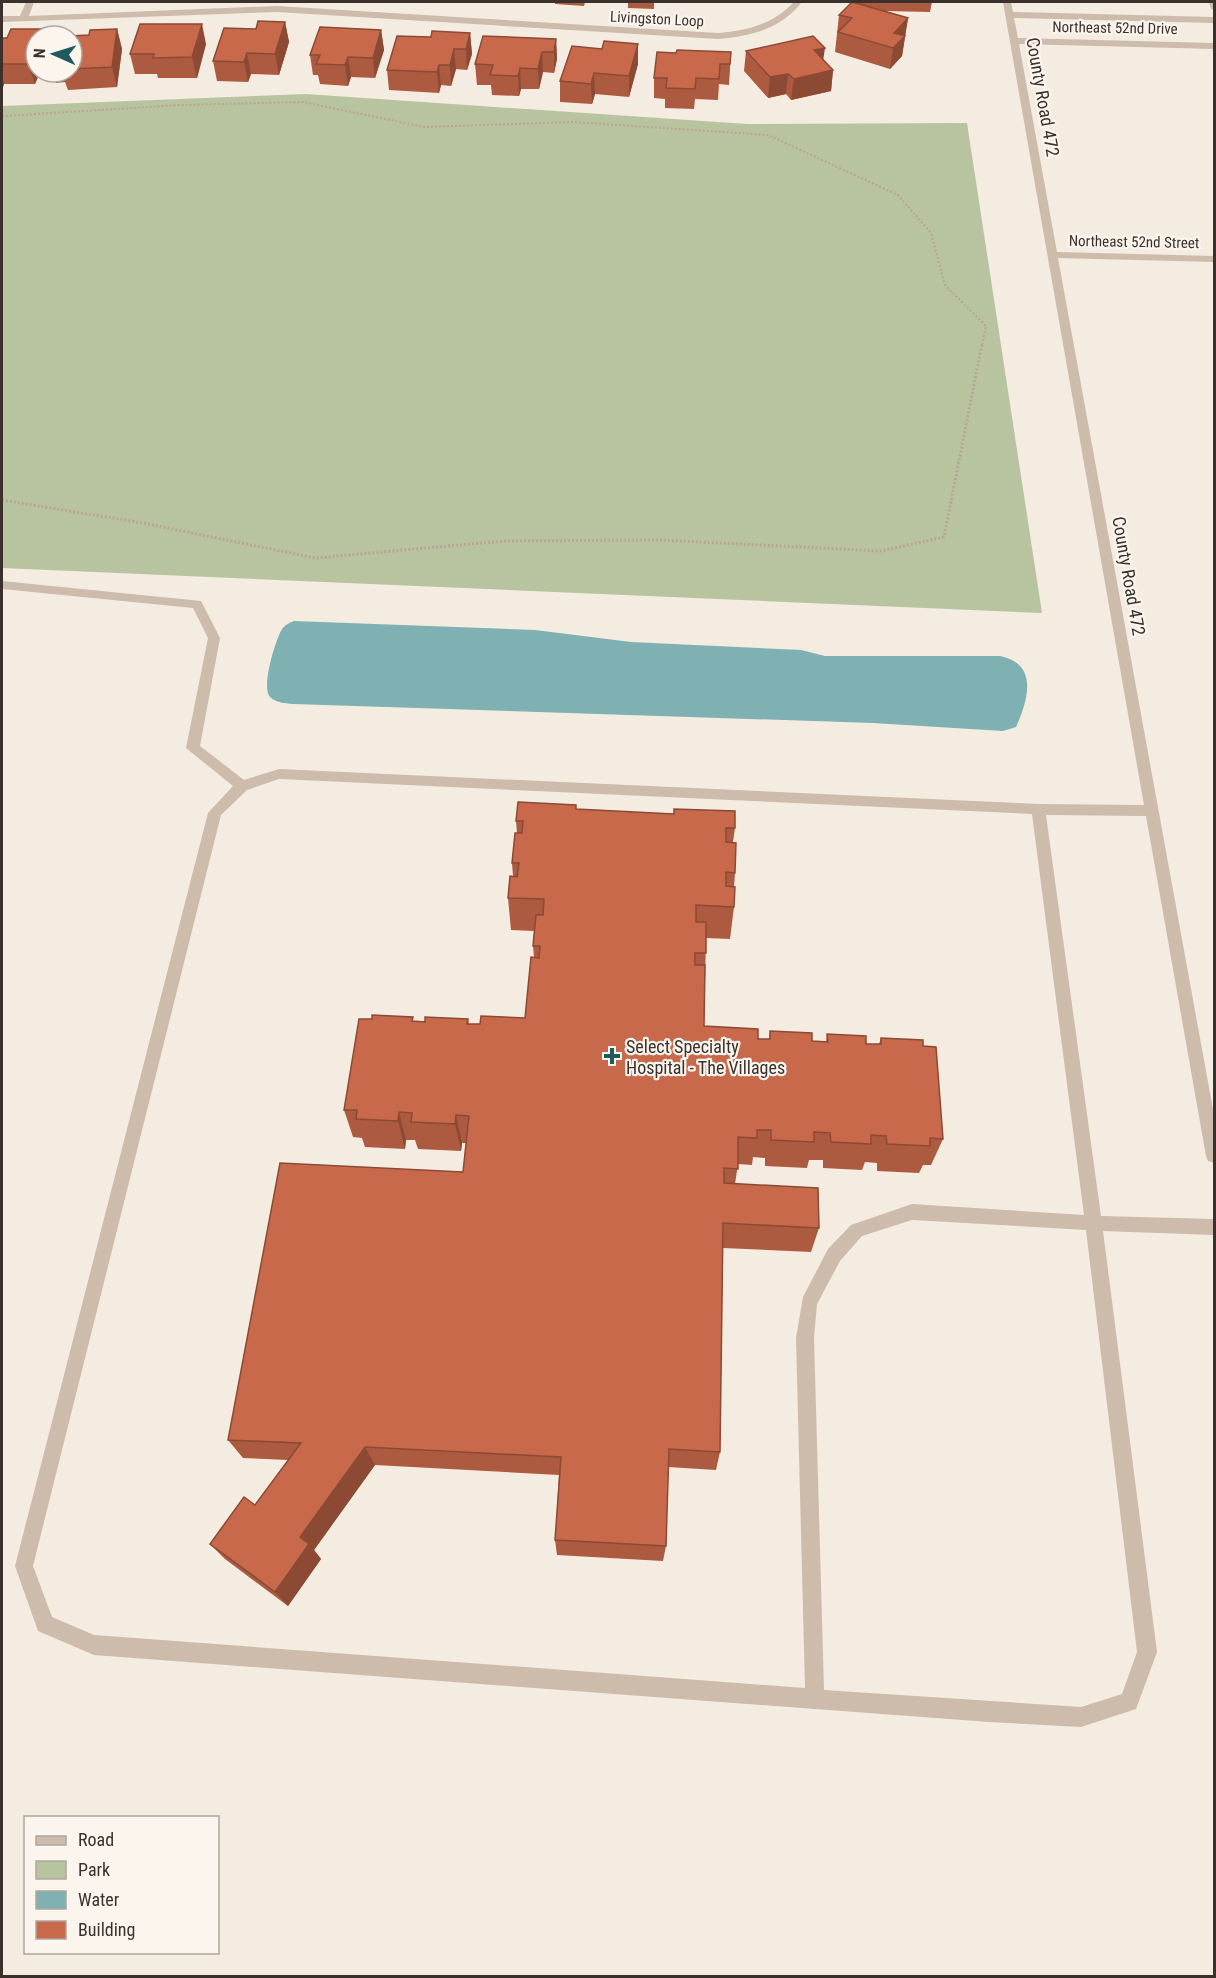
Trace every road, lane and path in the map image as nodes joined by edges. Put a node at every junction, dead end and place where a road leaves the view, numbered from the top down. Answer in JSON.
{"nodes":[{"id":1,"x":30,"y":2,"type":"edge"},
{"id":2,"x":798,"y":2,"type":"edge"},
{"id":3,"x":1007,"y":2,"type":"edge"},
{"id":4,"x":1213,"y":2,"type":"edge"},
{"id":5,"x":1215,"y":7,"type":"edge"},
{"id":6,"x":1010,"y":15,"type":"junction"},
{"id":7,"x":2,"y":19,"type":"edge"},
{"id":8,"x":23,"y":19,"type":"junction"},
{"id":9,"x":1215,"y":20,"type":"edge"},
{"id":10,"x":1015,"y":41,"type":"junction"},
{"id":11,"x":1215,"y":46,"type":"edge"},
{"id":12,"x":2,"y":116,"type":"edge"},
{"id":13,"x":1054,"y":255,"type":"junction"},
{"id":14,"x":1215,"y":259,"type":"edge"},
{"id":15,"x":2,"y":500,"type":"edge"},
{"id":16,"x":2,"y":585,"type":"edge"},
{"id":17,"x":242,"y":786,"type":"junction"},
{"id":18,"x":1038,"y":809,"type":"junction"},
{"id":19,"x":1153,"y":811,"type":"junction"},
{"id":20,"x":1215,"y":1156,"type":"edge"},
{"id":21,"x":1093,"y":1223,"type":"junction"},
{"id":22,"x":1215,"y":1227,"type":"edge"},
{"id":23,"x":815,"y":1698,"type":"junction"}],
"edges":[{"from":1,"to":8,"type":"street"},
{"from":2,"to":8,"type":"street","name":"Livingston Loop"},
{"from":3,"to":6,"type":"street","name":"County Road 472"},
{"from":4,"to":5,"type":"street"},
{"from":6,"to":9,"type":"street"},
{"from":6,"to":10,"type":"street","name":"County Road 472"},
{"from":7,"to":8,"type":"street","name":"Livingston Loop"},
{"from":10,"to":11,"type":"street","name":"Northeast 52nd Drive"},
{"from":10,"to":13,"type":"street","name":"County Road 472"},
{"from":12,"to":15,"type":"path"},
{"from":13,"to":14,"type":"street","name":"Northeast 52nd Street"},
{"from":13,"to":19,"type":"street","name":"County Road 472"},
{"from":16,"to":17,"type":"street"},
{"from":17,"to":18,"type":"street"},
{"from":17,"to":23,"type":"street"},
{"from":18,"to":19,"type":"street"},
{"from":18,"to":21,"type":"street"},
{"from":19,"to":20,"type":"street","name":"County Road 472"},
{"from":21,"to":22,"type":"street"},
{"from":21,"to":23,"type":"street"},
{"from":21,"to":23,"type":"street"}]}
